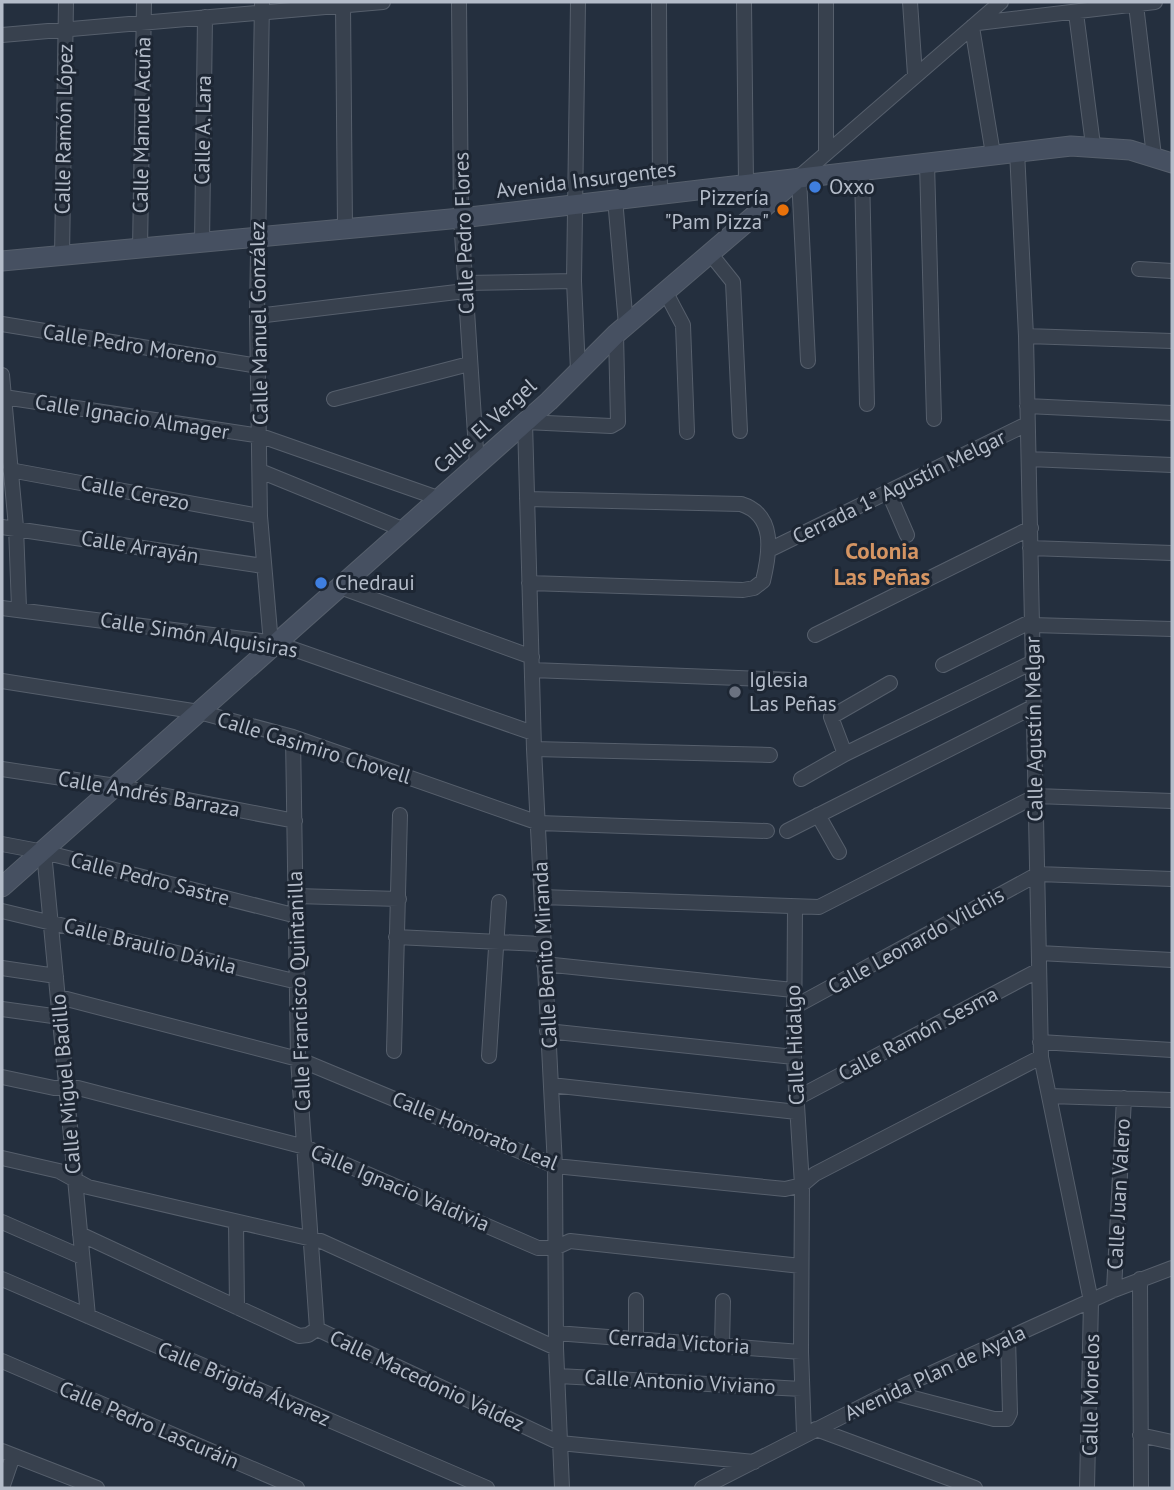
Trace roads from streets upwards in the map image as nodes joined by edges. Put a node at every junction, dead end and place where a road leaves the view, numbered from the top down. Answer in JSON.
{"nodes":[{"id":1,"x":66,"y":2,"type":"edge"},
{"id":2,"x":144,"y":2,"type":"edge"},
{"id":3,"x":383,"y":2,"type":"edge"},
{"id":4,"x":459,"y":2,"type":"edge"},
{"id":5,"x":578,"y":2,"type":"edge"},
{"id":6,"x":659,"y":2,"type":"edge"},
{"id":7,"x":744,"y":2,"type":"edge"},
{"id":8,"x":826,"y":2,"type":"edge"},
{"id":9,"x":911,"y":2,"type":"edge"},
{"id":10,"x":1001,"y":2,"type":"edge"},
{"id":11,"x":1155,"y":2,"type":"edge"},
{"id":12,"x":343,"y":4,"type":"junction"},
{"id":13,"x":1136,"y":5,"type":"junction"},
{"id":14,"x":262,"y":8,"type":"edge"},
{"id":15,"x":1076,"y":13,"type":"junction"},
{"id":16,"x":205,"y":17,"type":"junction"},
{"id":17,"x":143,"y":22,"type":"junction"},
{"id":18,"x":975,"y":25,"type":"junction"},
{"id":19,"x":65,"y":29,"type":"junction"},
{"id":20,"x":2,"y":36,"type":"edge"},
{"id":21,"x":915,"y":75,"type":"junction"},
{"id":22,"x":1093,"y":145,"type":"junction"},
{"id":23,"x":1017,"y":151,"type":"junction"},
{"id":24,"x":826,"y":152,"type":"junction"},
{"id":25,"x":993,"y":154,"type":"junction"},
{"id":26,"x":1163,"y":159,"type":"edge"},
{"id":27,"x":927,"y":163,"type":"junction"},
{"id":28,"x":862,"y":171,"type":"junction"},
{"id":29,"x":799,"y":177,"type":"junction"},
{"id":30,"x":746,"y":184,"type":"junction"},
{"id":31,"x":660,"y":194,"type":"junction"},
{"id":32,"x":615,"y":199,"type":"junction"},
{"id":33,"x":576,"y":205,"type":"junction"},
{"id":34,"x":461,"y":218,"type":"junction"},
{"id":35,"x":345,"y":228,"type":"junction"},
{"id":36,"x":257,"y":237,"type":"junction"},
{"id":37,"x":202,"y":243,"type":"junction"},
{"id":38,"x":141,"y":249,"type":"junction"},
{"id":39,"x":709,"y":252,"type":"junction"},
{"id":40,"x":62,"y":256,"type":"junction"},
{"id":41,"x":2,"y":261,"type":"edge"},
{"id":42,"x":1139,"y":269,"type":"dead end"},
{"id":43,"x":1172,"y":271,"type":"edge"},
{"id":44,"x":574,"y":281,"type":"junction"},
{"id":45,"x":465,"y":287,"type":"junction"},
{"id":46,"x":665,"y":292,"type":"junction"},
{"id":47,"x":257,"y":316,"type":"junction"},
{"id":48,"x":2,"y":324,"type":"edge"},
{"id":49,"x":621,"y":330,"type":"junction"},
{"id":50,"x":1026,"y":336,"type":"junction"},
{"id":51,"x":1172,"y":341,"type":"edge"},
{"id":52,"x":808,"y":361,"type":"dead end"},
{"id":53,"x":469,"y":364,"type":"junction"},
{"id":54,"x":258,"y":366,"type":"junction"},
{"id":55,"x":578,"y":371,"type":"junction"},
{"id":56,"x":2,"y":375,"type":"edge"},
{"id":57,"x":4,"y":397,"type":"junction"},
{"id":58,"x":334,"y":399,"type":"dead end"},
{"id":59,"x":867,"y":404,"type":"dead end"},
{"id":60,"x":1027,"y":407,"type":"junction"},
{"id":61,"x":1172,"y":413,"type":"edge"},
{"id":62,"x":934,"y":419,"type":"dead end"},
{"id":63,"x":525,"y":422,"type":"junction"},
{"id":64,"x":1027,"y":424,"type":"junction"},
{"id":65,"x":4,"y":425,"type":"edge"},
{"id":66,"x":740,"y":431,"type":"dead end"},
{"id":67,"x":687,"y":432,"type":"dead end"},
{"id":68,"x":261,"y":436,"type":"junction"},
{"id":69,"x":1029,"y":459,"type":"junction"},
{"id":70,"x":477,"y":465,"type":"junction"},
{"id":71,"x":1172,"y":465,"type":"edge"},
{"id":72,"x":10,"y":470,"type":"junction"},
{"id":73,"x":260,"y":471,"type":"junction"},
{"id":74,"x":888,"y":491,"type":"junction"},
{"id":75,"x":438,"y":498,"type":"junction"},
{"id":76,"x":527,"y":499,"type":"junction"},
{"id":77,"x":260,"y":516,"type":"junction"},
{"id":78,"x":9,"y":527,"type":"edge"},
{"id":79,"x":1031,"y":528,"type":"junction"},
{"id":80,"x":402,"y":529,"type":"junction"},
{"id":81,"x":907,"y":535,"type":"dead end"},
{"id":82,"x":1030,"y":548,"type":"junction"},
{"id":83,"x":771,"y":550,"type":"junction"},
{"id":84,"x":1172,"y":553,"type":"edge"},
{"id":85,"x":263,"y":566,"type":"junction"},
{"id":86,"x":529,"y":583,"type":"junction"},
{"id":87,"x":340,"y":587,"type":"junction"},
{"id":88,"x":2,"y":608,"type":"edge"},
{"id":89,"x":19,"y":608,"type":"junction"},
{"id":90,"x":1032,"y":623,"type":"junction"},
{"id":91,"x":1172,"y":629,"type":"edge"},
{"id":92,"x":815,"y":635,"type":"dead end"},
{"id":93,"x":276,"y":643,"type":"junction"},
{"id":94,"x":1033,"y":662,"type":"junction"},
{"id":95,"x":532,"y":663,"type":"junction"},
{"id":96,"x":943,"y":665,"type":"dead end"},
{"id":97,"x":791,"y":680,"type":"dead end"},
{"id":98,"x":2,"y":681,"type":"edge"},
{"id":99,"x":890,"y":682,"type":"dead end"},
{"id":100,"x":1033,"y":708,"type":"junction"},
{"id":101,"x":199,"y":712,"type":"junction"},
{"id":102,"x":533,"y":733,"type":"junction"},
{"id":103,"x":293,"y":737,"type":"junction"},
{"id":104,"x":534,"y":749,"type":"junction"},
{"id":105,"x":845,"y":754,"type":"junction"},
{"id":106,"x":770,"y":755,"type":"dead end"},
{"id":107,"x":2,"y":769,"type":"edge"},
{"id":108,"x":801,"y":779,"type":"dead end"},
{"id":109,"x":116,"y":786,"type":"junction"},
{"id":110,"x":1036,"y":796,"type":"junction"},
{"id":111,"x":1172,"y":801,"type":"edge"},
{"id":112,"x":400,"y":815,"type":"dead end"},
{"id":113,"x":818,"y":815,"type":"junction"},
{"id":114,"x":295,"y":821,"type":"junction"},
{"id":115,"x":539,"y":823,"type":"junction"},
{"id":116,"x":767,"y":831,"type":"dead end"},
{"id":117,"x":787,"y":831,"type":"dead end"},
{"id":118,"x":2,"y":845,"type":"edge"},
{"id":119,"x":44,"y":852,"type":"junction"},
{"id":120,"x":839,"y":852,"type":"dead end"},
{"id":121,"x":1038,"y":874,"type":"junction"},
{"id":122,"x":1172,"y":879,"type":"edge"},
{"id":123,"x":2,"y":887,"type":"edge"},
{"id":124,"x":296,"y":896,"type":"junction"},
{"id":125,"x":542,"y":897,"type":"junction"},
{"id":126,"x":399,"y":899,"type":"junction"},
{"id":127,"x":499,"y":902,"type":"dead end"},
{"id":128,"x":795,"y":908,"type":"junction"},
{"id":129,"x":2,"y":911,"type":"edge"},
{"id":130,"x":297,"y":916,"type":"junction"},
{"id":131,"x":50,"y":922,"type":"junction"},
{"id":132,"x":396,"y":937,"type":"junction"},
{"id":133,"x":496,"y":942,"type":"junction"},
{"id":134,"x":542,"y":944,"type":"junction"},
{"id":135,"x":1039,"y":953,"type":"junction"},
{"id":136,"x":1172,"y":960,"type":"edge"},
{"id":137,"x":544,"y":964,"type":"junction"},
{"id":138,"x":2,"y":968,"type":"edge"},
{"id":139,"x":1039,"y":970,"type":"junction"},
{"id":140,"x":56,"y":976,"type":"junction"},
{"id":141,"x":298,"y":982,"type":"junction"},
{"id":142,"x":793,"y":990,"type":"junction"},
{"id":143,"x":59,"y":997,"type":"junction"},
{"id":144,"x":794,"y":1007,"type":"junction"},
{"id":145,"x":2,"y":1009,"type":"edge"},
{"id":146,"x":60,"y":1017,"type":"junction"},
{"id":147,"x":547,"y":1031,"type":"junction"},
{"id":148,"x":1040,"y":1042,"type":"junction"},
{"id":149,"x":1172,"y":1050,"type":"edge"},
{"id":150,"x":394,"y":1051,"type":"dead end"},
{"id":151,"x":489,"y":1056,"type":"dead end"},
{"id":152,"x":794,"y":1056,"type":"junction"},
{"id":153,"x":1041,"y":1057,"type":"junction"},
{"id":154,"x":298,"y":1059,"type":"junction"},
{"id":155,"x":2,"y":1077,"type":"edge"},
{"id":156,"x":551,"y":1085,"type":"junction"},
{"id":157,"x":68,"y":1088,"type":"junction"},
{"id":158,"x":1049,"y":1096,"type":"junction"},
{"id":159,"x":1124,"y":1098,"type":"junction"},
{"id":160,"x":1172,"y":1100,"type":"edge"},
{"id":161,"x":797,"y":1105,"type":"junction"},
{"id":162,"x":305,"y":1147,"type":"junction"},
{"id":163,"x":2,"y":1158,"type":"edge"},
{"id":164,"x":555,"y":1166,"type":"junction"},
{"id":165,"x":74,"y":1178,"type":"junction"},
{"id":166,"x":802,"y":1185,"type":"junction"},
{"id":167,"x":2,"y":1222,"type":"edge"},
{"id":168,"x":236,"y":1222,"type":"junction"},
{"id":169,"x":80,"y":1234,"type":"junction"},
{"id":170,"x":310,"y":1239,"type":"junction"},
{"id":171,"x":555,"y":1248,"type":"junction"},
{"id":172,"x":82,"y":1257,"type":"junction"},
{"id":173,"x":801,"y":1266,"type":"junction"},
{"id":174,"x":1172,"y":1268,"type":"edge"},
{"id":175,"x":2,"y":1279,"type":"edge"},
{"id":176,"x":1140,"y":1279,"type":"junction"},
{"id":177,"x":1114,"y":1290,"type":"junction"},
{"id":178,"x":636,"y":1300,"type":"dead end"},
{"id":179,"x":723,"y":1301,"type":"dead end"},
{"id":180,"x":1091,"y":1301,"type":"junction"},
{"id":181,"x":237,"y":1307,"type":"junction"},
{"id":182,"x":88,"y":1316,"type":"junction"},
{"id":183,"x":317,"y":1329,"type":"junction"},
{"id":184,"x":1008,"y":1338,"type":"junction"},
{"id":185,"x":636,"y":1339,"type":"junction"},
{"id":186,"x":556,"y":1341,"type":"junction"},
{"id":187,"x":722,"y":1345,"type":"junction"},
{"id":188,"x":801,"y":1352,"type":"junction"},
{"id":189,"x":2,"y":1361,"type":"edge"},
{"id":190,"x":558,"y":1376,"type":"junction"},
{"id":191,"x":802,"y":1389,"type":"junction"},
{"id":192,"x":890,"y":1392,"type":"junction"},
{"id":193,"x":810,"y":1432,"type":"junction"},
{"id":194,"x":1140,"y":1435,"type":"junction"},
{"id":195,"x":1172,"y":1442,"type":"edge"},
{"id":196,"x":560,"y":1443,"type":"junction"},
{"id":197,"x":7,"y":1454,"type":"edge"},
{"id":198,"x":754,"y":1462,"type":"junction"},
{"id":199,"x":2,"y":1488,"type":"edge"},
{"id":200,"x":97,"y":1488,"type":"edge"},
{"id":201,"x":297,"y":1488,"type":"edge"},
{"id":202,"x":487,"y":1488,"type":"edge"},
{"id":203,"x":562,"y":1488,"type":"edge"},
{"id":204,"x":702,"y":1488,"type":"edge"},
{"id":205,"x":975,"y":1488,"type":"edge"},
{"id":206,"x":1087,"y":1488,"type":"edge"},
{"id":207,"x":1141,"y":1488,"type":"edge"}],
"edges":[{"from":1,"to":19,"type":"street","name":"Calle Ramón López"},
{"from":2,"to":17,"type":"street","name":"Calle Manuel Acuña"},
{"from":3,"to":12,"type":"street"},
{"from":4,"to":34,"type":"street","name":"Calle Pedro Flores"},
{"from":5,"to":33,"type":"street"},
{"from":6,"to":31,"type":"street"},
{"from":7,"to":30,"type":"street"},
{"from":8,"to":24,"type":"street"},
{"from":9,"to":21,"type":"street"},
{"from":10,"to":18,"type":"street","name":"Calle El Vergel"},
{"from":11,"to":13,"type":"street"},
{"from":12,"to":14,"type":"street"},
{"from":12,"to":35,"type":"street"},
{"from":13,"to":15,"type":"street"},
{"from":13,"to":26,"type":"street"},
{"from":14,"to":16,"type":"street"},
{"from":14,"to":36,"type":"street","name":"Calle Manuel González"},
{"from":15,"to":18,"type":"street"},
{"from":15,"to":22,"type":"street"},
{"from":16,"to":17,"type":"street"},
{"from":16,"to":37,"type":"street","name":"Calle A. Lara"},
{"from":17,"to":19,"type":"street"},
{"from":17,"to":38,"type":"street","name":"Calle Manuel Acuña"},
{"from":18,"to":21,"type":"street","name":"Calle El Vergel"},
{"from":18,"to":25,"type":"street"},
{"from":19,"to":20,"type":"street"},
{"from":19,"to":40,"type":"street","name":"Calle Ramón López"},
{"from":21,"to":24,"type":"street","name":"Calle El Vergel"},
{"from":22,"to":23,"type":"street","name":"Avenida Insurgentes"},
{"from":22,"to":26,"type":"street","name":"Avenida Insurgentes"},
{"from":23,"to":25,"type":"street","name":"Avenida Insurgentes"},
{"from":23,"to":50,"type":"street","name":"Calle Agustín Melgar"},
{"from":24,"to":29,"type":"street","name":"Calle El Vergel"},
{"from":25,"to":27,"type":"street","name":"Avenida Insurgentes"},
{"from":27,"to":28,"type":"street","name":"Avenida Insurgentes"},
{"from":27,"to":62,"type":"street"},
{"from":28,"to":29,"type":"street","name":"Avenida Insurgentes"},
{"from":28,"to":59,"type":"street"},
{"from":29,"to":30,"type":"street","name":"Avenida Insurgentes"},
{"from":29,"to":39,"type":"street","name":"Calle El Vergel"},
{"from":29,"to":52,"type":"street"},
{"from":30,"to":31,"type":"street","name":"Avenida Insurgentes"},
{"from":31,"to":32,"type":"street","name":"Avenida Insurgentes"},
{"from":32,"to":33,"type":"street","name":"Avenida Insurgentes"},
{"from":32,"to":49,"type":"street"},
{"from":33,"to":34,"type":"street","name":"Avenida Insurgentes"},
{"from":33,"to":44,"type":"street"},
{"from":34,"to":35,"type":"street","name":"Avenida Insurgentes"},
{"from":34,"to":45,"type":"street","name":"Calle Pedro Flores"},
{"from":35,"to":36,"type":"street","name":"Avenida Insurgentes"},
{"from":36,"to":37,"type":"street","name":"Avenida Insurgentes"},
{"from":36,"to":47,"type":"street","name":"Calle Manuel González"},
{"from":37,"to":38,"type":"street","name":"Avenida Insurgentes"},
{"from":38,"to":40,"type":"street","name":"Avenida Insurgentes"},
{"from":39,"to":46,"type":"street","name":"Calle El Vergel"},
{"from":39,"to":66,"type":"street"},
{"from":40,"to":41,"type":"street","name":"Avenida Insurgentes"},
{"from":42,"to":43,"type":"street"},
{"from":44,"to":45,"type":"street"},
{"from":44,"to":55,"type":"street"},
{"from":45,"to":47,"type":"street"},
{"from":45,"to":53,"type":"street","name":"Calle Pedro Flores"},
{"from":46,"to":49,"type":"street","name":"Calle El Vergel"},
{"from":46,"to":67,"type":"street"},
{"from":47,"to":54,"type":"street","name":"Calle Manuel González"},
{"from":48,"to":54,"type":"street","name":"Calle Pedro Moreno"},
{"from":49,"to":55,"type":"street","name":"Calle El Vergel"},
{"from":49,"to":63,"type":"street"},
{"from":50,"to":51,"type":"street"},
{"from":50,"to":60,"type":"street","name":"Calle Agustín Melgar"},
{"from":53,"to":58,"type":"street"},
{"from":53,"to":70,"type":"street","name":"Calle Pedro Flores"},
{"from":54,"to":68,"type":"street","name":"Calle Manuel González"},
{"from":55,"to":63,"type":"street","name":"Calle El Vergel"},
{"from":56,"to":57,"type":"street"},
{"from":57,"to":65,"type":"street"},
{"from":57,"to":68,"type":"street","name":"Calle Ignacio Almager"},
{"from":60,"to":61,"type":"street"},
{"from":60,"to":64,"type":"street","name":"Calle Agustín Melgar"},
{"from":63,"to":70,"type":"street","name":"Calle El Vergel"},
{"from":63,"to":76,"type":"street","name":"Calle Benito Miranda"},
{"from":64,"to":69,"type":"street","name":"Calle Agustín Melgar"},
{"from":64,"to":74,"type":"street","name":"Cerrada 1ª Agustín Melgar"},
{"from":65,"to":72,"type":"street"},
{"from":68,"to":73,"type":"street","name":"Calle Manuel González"},
{"from":68,"to":75,"type":"street","name":"Calle Ignacio Almager"},
{"from":69,"to":71,"type":"street"},
{"from":69,"to":79,"type":"street","name":"Calle Agustín Melgar"},
{"from":70,"to":75,"type":"street","name":"Calle El Vergel"},
{"from":72,"to":77,"type":"street","name":"Calle Cerezo"},
{"from":72,"to":78,"type":"street"},
{"from":73,"to":77,"type":"street","name":"Calle Manuel González"},
{"from":73,"to":80,"type":"street"},
{"from":74,"to":81,"type":"street"},
{"from":74,"to":83,"type":"street","name":"Cerrada 1ª Agustín Melgar"},
{"from":75,"to":80,"type":"street","name":"Calle El Vergel"},
{"from":76,"to":83,"type":"street"},
{"from":76,"to":86,"type":"street","name":"Calle Benito Miranda"},
{"from":77,"to":85,"type":"street","name":"Calle Manuel González"},
{"from":78,"to":85,"type":"street","name":"Calle Arrayán"},
{"from":78,"to":89,"type":"street"},
{"from":79,"to":82,"type":"street","name":"Calle Agustín Melgar"},
{"from":79,"to":92,"type":"street"},
{"from":80,"to":87,"type":"street","name":"Calle El Vergel"},
{"from":82,"to":84,"type":"street"},
{"from":82,"to":90,"type":"street","name":"Calle Agustín Melgar"},
{"from":83,"to":86,"type":"street"},
{"from":85,"to":93,"type":"street","name":"Calle Manuel González"},
{"from":86,"to":95,"type":"street","name":"Calle Benito Miranda"},
{"from":87,"to":93,"type":"street","name":"Calle El Vergel"},
{"from":87,"to":95,"type":"street"},
{"from":88,"to":89,"type":"street","name":"Calle Simón Alquisiras"},
{"from":89,"to":93,"type":"street","name":"Calle Simón Alquisiras"},
{"from":90,"to":91,"type":"street"},
{"from":90,"to":94,"type":"street","name":"Calle Agustín Melgar"},
{"from":90,"to":96,"type":"street"},
{"from":93,"to":101,"type":"street","name":"Calle El Vergel"},
{"from":93,"to":102,"type":"street","name":"Calle Simón Alquisiras"},
{"from":94,"to":100,"type":"street","name":"Calle Agustín Melgar"},
{"from":94,"to":105,"type":"street"},
{"from":95,"to":97,"type":"street"},
{"from":95,"to":102,"type":"street","name":"Calle Benito Miranda"},
{"from":98,"to":101,"type":"street","name":"Calle Casimiro Chovell"},
{"from":99,"to":105,"type":"street"},
{"from":100,"to":110,"type":"street","name":"Calle Agustín Melgar"},
{"from":100,"to":113,"type":"street"},
{"from":101,"to":103,"type":"street","name":"Calle Casimiro Chovell"},
{"from":101,"to":109,"type":"street","name":"Calle El Vergel"},
{"from":102,"to":104,"type":"street","name":"Calle Benito Miranda"},
{"from":103,"to":114,"type":"street","name":"Calle Francisco Quintanilla"},
{"from":103,"to":115,"type":"street","name":"Calle Casimiro Chovell"},
{"from":104,"to":106,"type":"street"},
{"from":104,"to":115,"type":"street","name":"Calle Benito Miranda"},
{"from":105,"to":108,"type":"street"},
{"from":107,"to":109,"type":"street","name":"Calle Andrés Barraza"},
{"from":109,"to":114,"type":"street","name":"Calle Andrés Barraza"},
{"from":109,"to":119,"type":"street","name":"Calle El Vergel"},
{"from":110,"to":111,"type":"street"},
{"from":110,"to":121,"type":"street","name":"Calle Agustín Melgar"},
{"from":110,"to":128,"type":"street"},
{"from":112,"to":126,"type":"street"},
{"from":113,"to":117,"type":"street"},
{"from":113,"to":120,"type":"street"},
{"from":114,"to":124,"type":"street","name":"Calle Francisco Quintanilla"},
{"from":115,"to":116,"type":"street","name":"Calle Casimiro Chovell"},
{"from":115,"to":125,"type":"street","name":"Calle Benito Miranda"},
{"from":118,"to":119,"type":"street","name":"Calle Pedro Sastre"},
{"from":119,"to":123,"type":"street","name":"Calle El Vergel"},
{"from":119,"to":130,"type":"street","name":"Calle Pedro Sastre"},
{"from":119,"to":131,"type":"street","name":"Calle Miguel Badillo"},
{"from":121,"to":122,"type":"street"},
{"from":121,"to":135,"type":"street","name":"Calle Agustín Melgar"},
{"from":121,"to":144,"type":"street","name":"Calle Leonardo Vilchis"},
{"from":124,"to":126,"type":"street"},
{"from":124,"to":130,"type":"street","name":"Calle Francisco Quintanilla"},
{"from":125,"to":128,"type":"street"},
{"from":125,"to":134,"type":"street","name":"Calle Benito Miranda"},
{"from":126,"to":132,"type":"street"},
{"from":127,"to":133,"type":"street"},
{"from":128,"to":142,"type":"street","name":"Calle Hidalgo"},
{"from":129,"to":131,"type":"street","name":"Calle Braulio Dávila"},
{"from":130,"to":141,"type":"street","name":"Calle Francisco Quintanilla"},
{"from":131,"to":140,"type":"street","name":"Calle Miguel Badillo"},
{"from":131,"to":141,"type":"street","name":"Calle Braulio Dávila"},
{"from":132,"to":133,"type":"street"},
{"from":132,"to":150,"type":"street"},
{"from":133,"to":134,"type":"street"},
{"from":133,"to":151,"type":"street"},
{"from":134,"to":137,"type":"street","name":"Calle Benito Miranda"},
{"from":135,"to":136,"type":"street"},
{"from":135,"to":139,"type":"street","name":"Calle Agustín Melgar"},
{"from":137,"to":142,"type":"street"},
{"from":137,"to":147,"type":"street","name":"Calle Benito Miranda"},
{"from":138,"to":140,"type":"street"},
{"from":139,"to":148,"type":"street","name":"Calle Agustín Melgar"},
{"from":139,"to":161,"type":"street","name":"Calle Ramón Sesma"},
{"from":140,"to":143,"type":"street","name":"Calle Miguel Badillo"},
{"from":141,"to":154,"type":"street","name":"Calle Francisco Quintanilla"},
{"from":142,"to":144,"type":"street","name":"Calle Hidalgo"},
{"from":143,"to":146,"type":"street","name":"Calle Miguel Badillo"},
{"from":143,"to":154,"type":"street","name":"Calle Honorato Leal"},
{"from":144,"to":152,"type":"street","name":"Calle Hidalgo"},
{"from":145,"to":146,"type":"street"},
{"from":146,"to":157,"type":"street","name":"Calle Miguel Badillo"},
{"from":147,"to":152,"type":"street"},
{"from":147,"to":156,"type":"street","name":"Calle Benito Miranda"},
{"from":148,"to":149,"type":"street"},
{"from":148,"to":153,"type":"street","name":"Calle Agustín Melgar"},
{"from":152,"to":161,"type":"street","name":"Calle Hidalgo"},
{"from":153,"to":158,"type":"street","name":"Calle Agustín Melgar"},
{"from":153,"to":166,"type":"street"},
{"from":154,"to":162,"type":"street","name":"Calle Francisco Quintanilla"},
{"from":154,"to":164,"type":"street","name":"Calle Honorato Leal"},
{"from":155,"to":157,"type":"street","name":"Calle Ignacio Valdivia"},
{"from":156,"to":161,"type":"street"},
{"from":156,"to":164,"type":"street","name":"Calle Benito Miranda"},
{"from":157,"to":162,"type":"street","name":"Calle Ignacio Valdivia"},
{"from":157,"to":165,"type":"street","name":"Calle Miguel Badillo"},
{"from":158,"to":159,"type":"street"},
{"from":158,"to":180,"type":"street","name":"Calle Agustín Melgar"},
{"from":159,"to":160,"type":"street"},
{"from":159,"to":177,"type":"street","name":"Calle Juan Valero"},
{"from":161,"to":166,"type":"street","name":"Calle Hidalgo"},
{"from":162,"to":170,"type":"street","name":"Calle Francisco Quintanilla"},
{"from":162,"to":171,"type":"street","name":"Calle Ignacio Valdivia"},
{"from":163,"to":165,"type":"street"},
{"from":164,"to":166,"type":"street","name":"Calle Honorato Leal"},
{"from":164,"to":171,"type":"street","name":"Calle Benito Miranda"},
{"from":165,"to":168,"type":"street"},
{"from":165,"to":169,"type":"street","name":"Calle Miguel Badillo"},
{"from":166,"to":173,"type":"street","name":"Calle Hidalgo"},
{"from":167,"to":172,"type":"street"},
{"from":168,"to":170,"type":"street"},
{"from":168,"to":181,"type":"street"},
{"from":169,"to":172,"type":"street","name":"Calle Miguel Badillo"},
{"from":169,"to":181,"type":"street","name":"Calle Macedonio Valdez"},
{"from":170,"to":183,"type":"street","name":"Calle Francisco Quintanilla"},
{"from":170,"to":186,"type":"street"},
{"from":171,"to":173,"type":"street","name":"Calle Ignacio Valdivia"},
{"from":171,"to":186,"type":"street","name":"Calle Benito Miranda"},
{"from":172,"to":182,"type":"street","name":"Calle Miguel Badillo"},
{"from":173,"to":188,"type":"street","name":"Calle Hidalgo"},
{"from":174,"to":176,"type":"street","name":"Avenida Plan de Ayala"},
{"from":175,"to":182,"type":"street","name":"Calle Brigida Álvarez"},
{"from":176,"to":177,"type":"street","name":"Avenida Plan de Ayala"},
{"from":176,"to":194,"type":"street"},
{"from":177,"to":180,"type":"street","name":"Avenida Plan de Ayala"},
{"from":178,"to":185,"type":"street"},
{"from":179,"to":187,"type":"street"},
{"from":180,"to":184,"type":"street","name":"Avenida Plan de Ayala"},
{"from":180,"to":206,"type":"street","name":"Calle Morelos"},
{"from":181,"to":183,"type":"street","name":"Calle Macedonio Valdez"},
{"from":182,"to":202,"type":"street","name":"Calle Brigida Álvarez"},
{"from":183,"to":196,"type":"street","name":"Calle Macedonio Valdez"},
{"from":184,"to":192,"type":"street","name":"Avenida Plan de Ayala"},
{"from":184,"to":192,"type":"street"},
{"from":185,"to":186,"type":"street","name":"Cerrada Victoria"},
{"from":185,"to":187,"type":"street","name":"Cerrada Victoria"},
{"from":186,"to":190,"type":"street","name":"Calle Benito Miranda"},
{"from":187,"to":188,"type":"street","name":"Cerrada Victoria"},
{"from":188,"to":191,"type":"street","name":"Calle Hidalgo"},
{"from":189,"to":201,"type":"street","name":"Calle Pedro Lascuráin"},
{"from":190,"to":191,"type":"street","name":"Calle Antonio Viviano"},
{"from":190,"to":196,"type":"street","name":"Calle Benito Miranda"},
{"from":191,"to":193,"type":"street","name":"Calle Hidalgo"},
{"from":192,"to":193,"type":"street","name":"Avenida Plan de Ayala"},
{"from":193,"to":198,"type":"street","name":"Avenida Plan de Ayala"},
{"from":193,"to":205,"type":"street"},
{"from":194,"to":195,"type":"street"},
{"from":194,"to":207,"type":"street"},
{"from":196,"to":198,"type":"street","name":"Calle Macedonio Valdez"},
{"from":196,"to":203,"type":"street","name":"Calle Benito Miranda"},
{"from":197,"to":199,"type":"street"},
{"from":197,"to":200,"type":"street"},
{"from":198,"to":204,"type":"street","name":"Avenida Plan de Ayala"}]}
